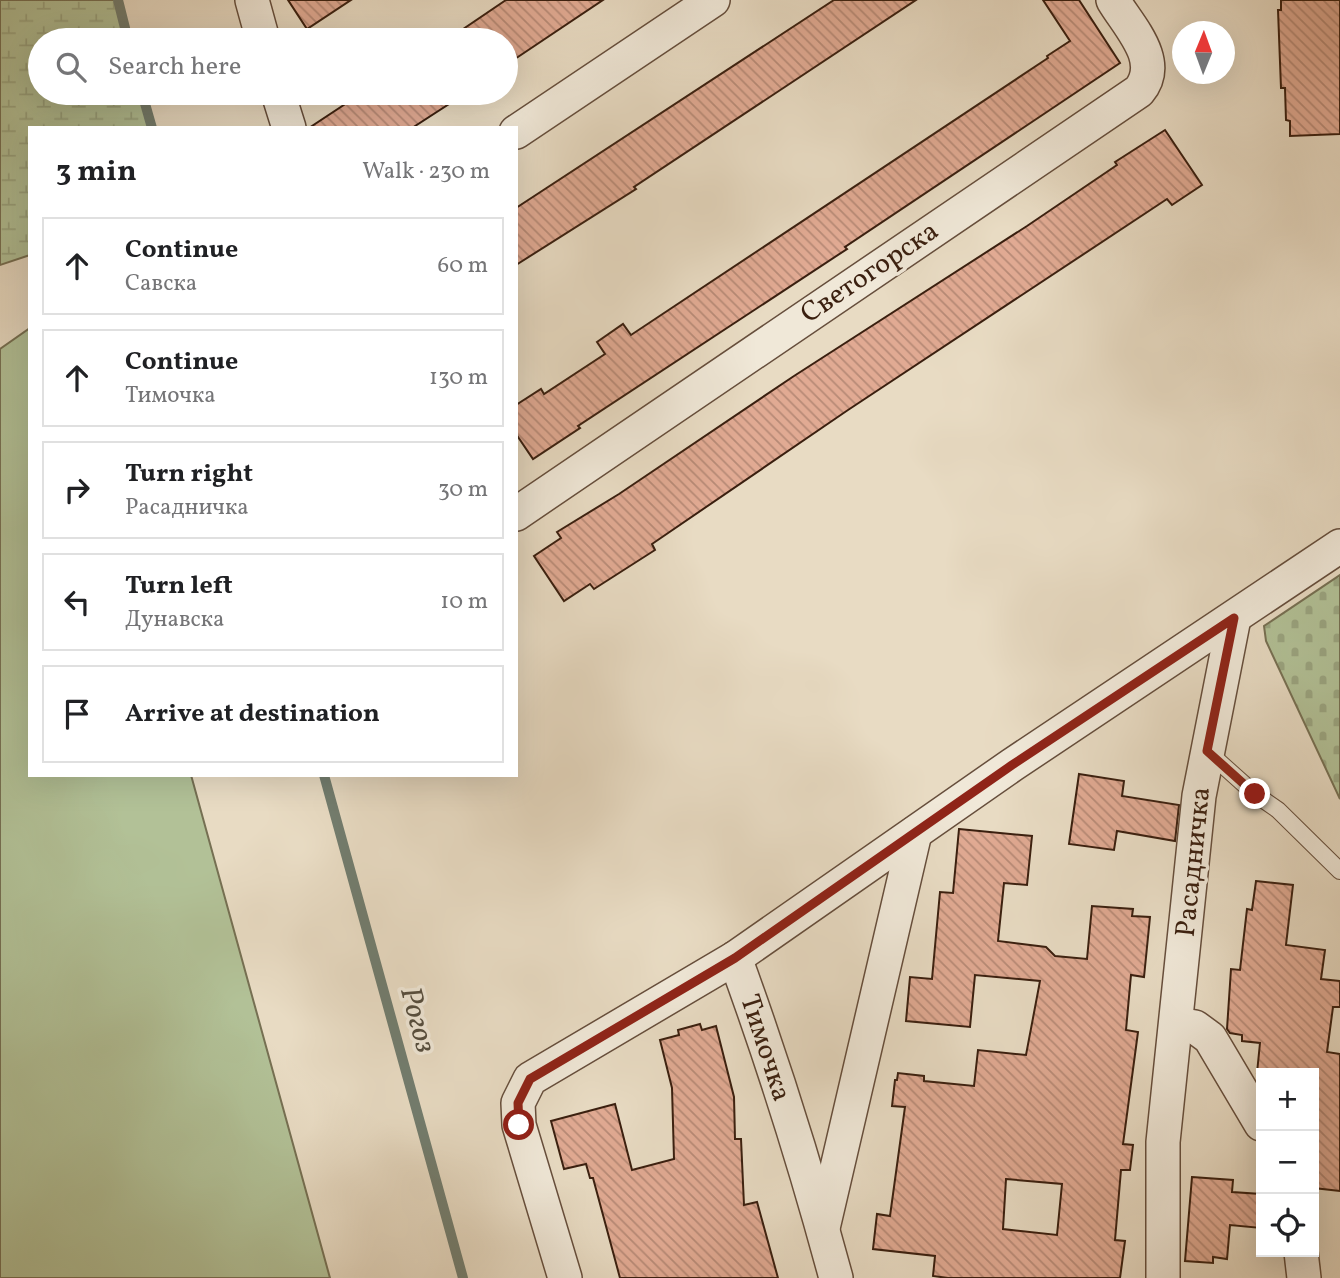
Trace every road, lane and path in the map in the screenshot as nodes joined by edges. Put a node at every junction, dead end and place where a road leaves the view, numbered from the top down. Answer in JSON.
{"nodes":[{"id":1,"x":251,"y":0,"type":"edge"},
{"id":2,"x":713,"y":0,"type":"edge"},
{"id":3,"x":1113,"y":0,"type":"edge"},
{"id":4,"x":259,"y":28,"type":"edge"},
{"id":5,"x":282,"y":105,"type":"edge"},
{"id":6,"x":288,"y":126,"type":"edge"},
{"id":7,"x":518,"y":131,"type":"edge"},
{"id":8,"x":518,"y":513,"type":"edge"},
{"id":9,"x":1340,"y":546,"type":"edge"},
{"id":10,"x":1234,"y":618,"type":"junction"},
{"id":11,"x":1207,"y":751,"type":"junction"},
{"id":12,"x":915,"y":833,"type":"junction"},
{"id":13,"x":1340,"y":871,"type":"edge"},
{"id":14,"x":735,"y":958,"type":"junction"},
{"id":15,"x":1177,"y":1024,"type":"junction"},
{"id":16,"x":1256,"y":1116,"type":"edge"},
{"id":17,"x":823,"y":1228,"type":"junction"},
{"id":18,"x":1302,"y":1257,"type":"edge"},
{"id":19,"x":565,"y":1278,"type":"edge"},
{"id":20,"x":836,"y":1278,"type":"edge"},
{"id":21,"x":1163,"y":1278,"type":"edge"},
{"id":22,"x":1304,"y":1278,"type":"edge"}],
"edges":[{"from":1,"to":4,"type":"street"},
{"from":2,"to":7,"type":"street"},
{"from":3,"to":8,"type":"street","name":"Светогорска"},
{"from":5,"to":6,"type":"street"},
{"from":9,"to":10,"type":"street","name":"Тимочка"},
{"from":10,"to":11,"type":"street","name":"Расадничка"},
{"from":10,"to":12,"type":"street","name":"Тимочка"},
{"from":11,"to":13,"type":"lane"},
{"from":11,"to":15,"type":"street","name":"Расадничка"},
{"from":12,"to":14,"type":"street","name":"Тимочка"},
{"from":12,"to":17,"type":"street","name":"Тимочка"},
{"from":14,"to":17,"type":"street","name":"Тимочка"},
{"from":14,"to":19,"type":"street"},
{"from":15,"to":16,"type":"street"},
{"from":15,"to":21,"type":"street","name":"Расадничка"},
{"from":17,"to":20,"type":"street","name":"Тимочка"},
{"from":18,"to":22,"type":"street"}]}
